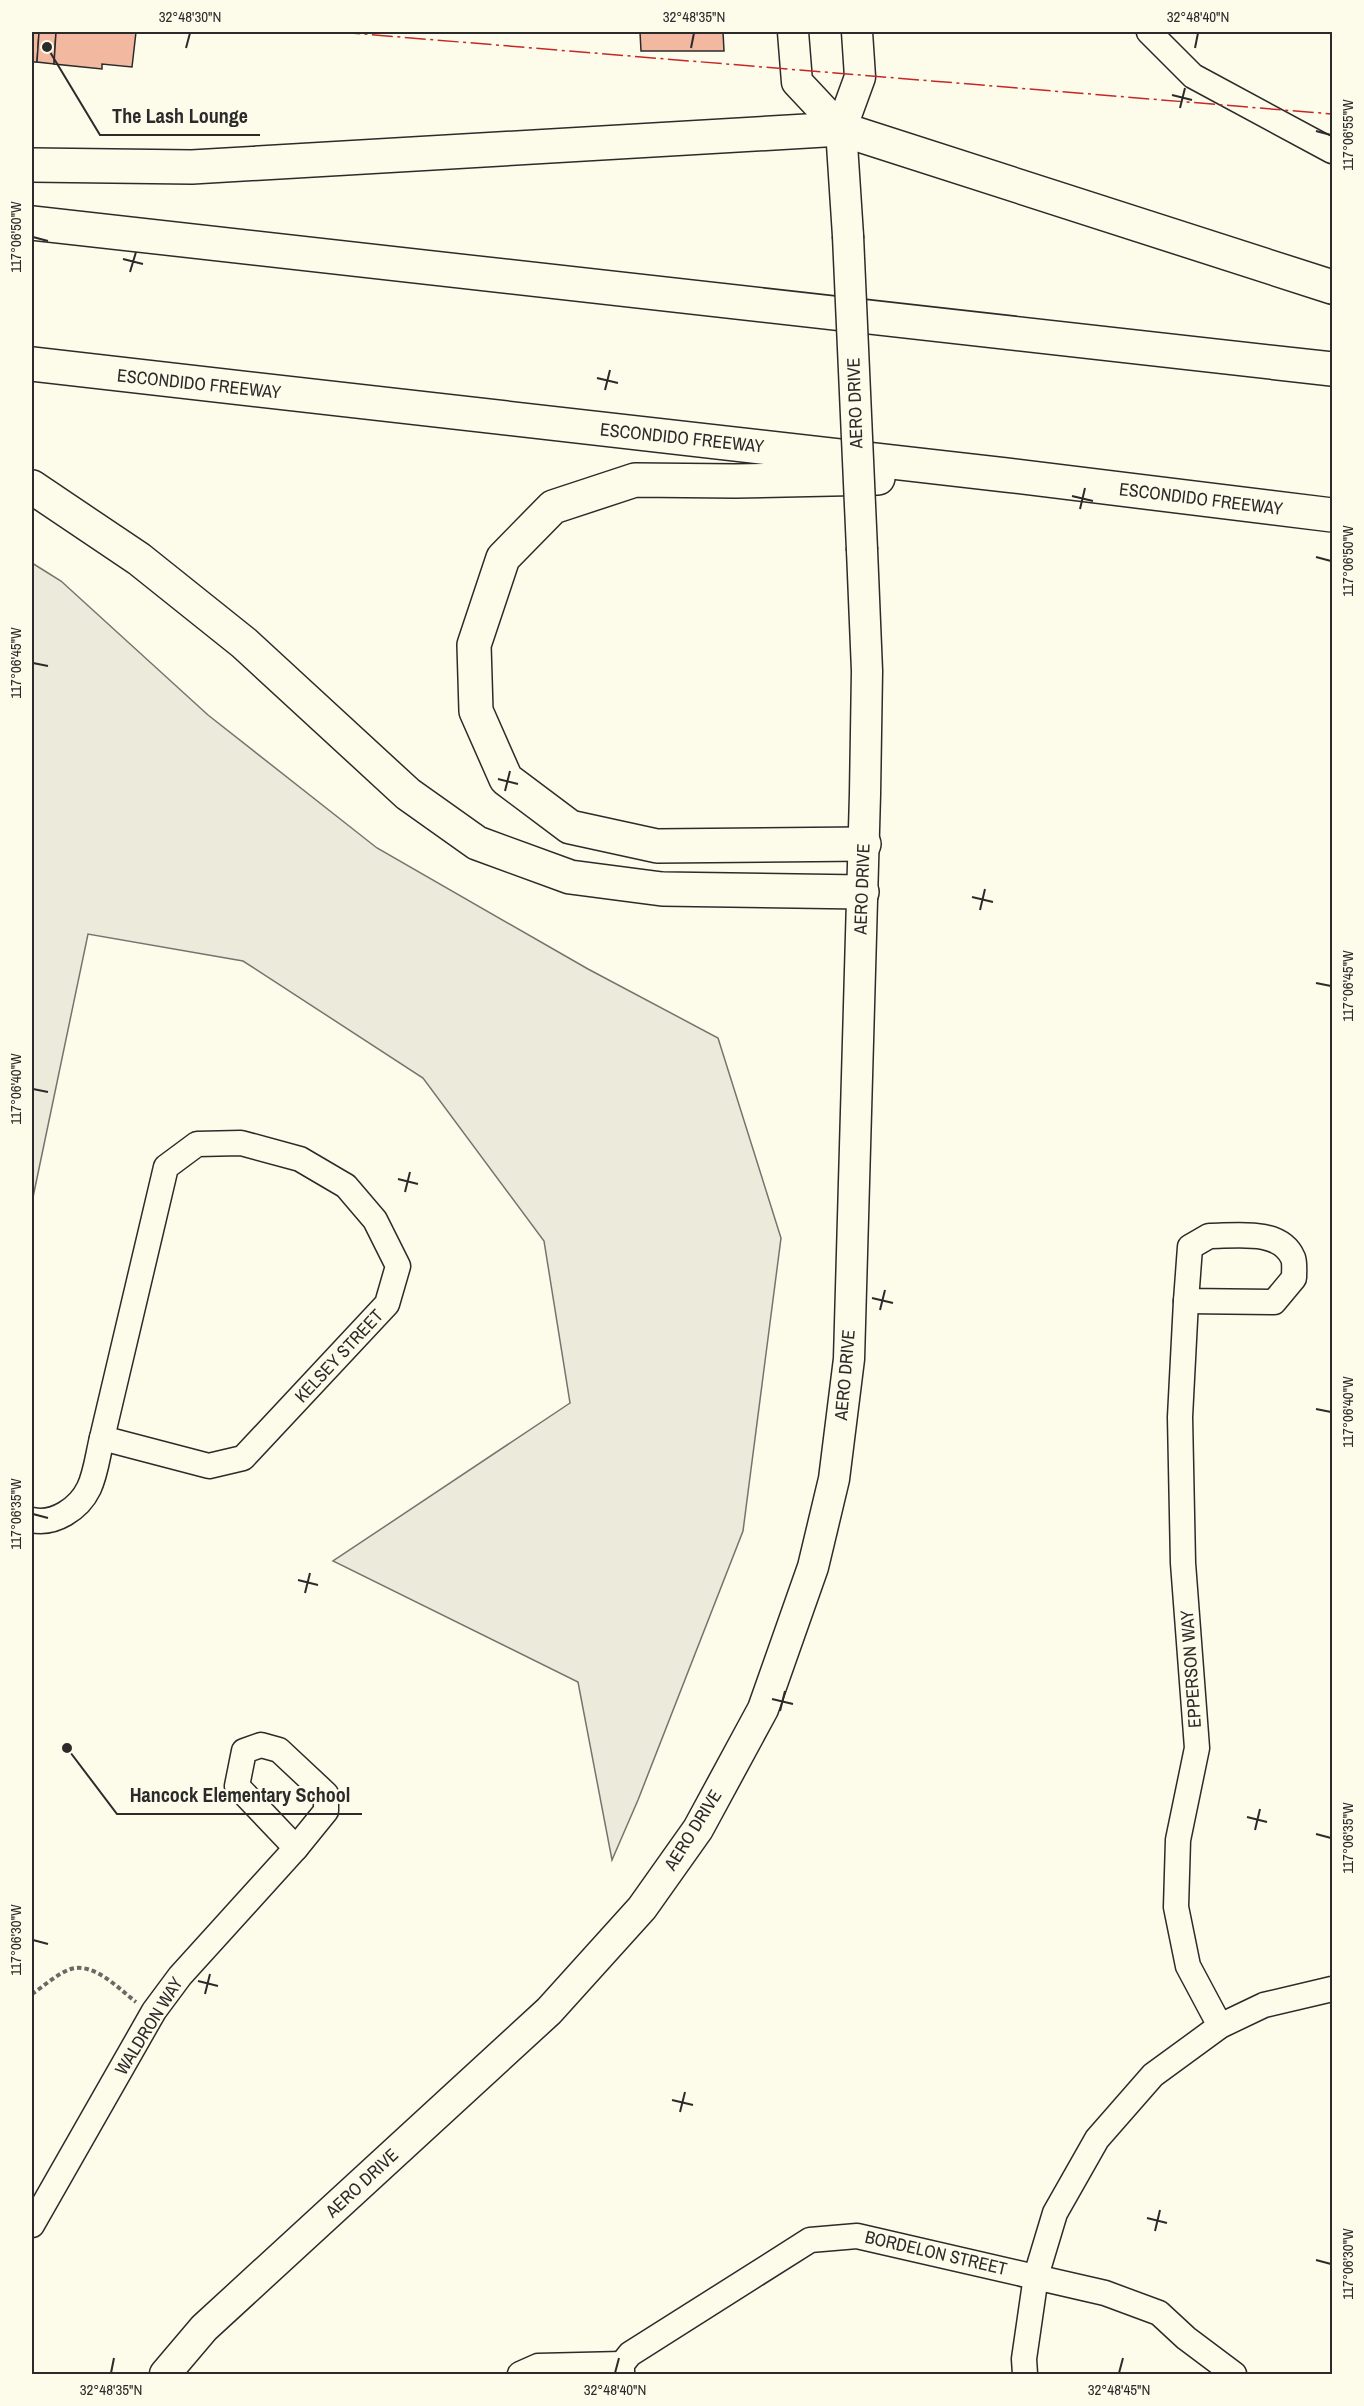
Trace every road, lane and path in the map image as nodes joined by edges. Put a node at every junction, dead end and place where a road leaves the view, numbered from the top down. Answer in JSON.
{"nodes":[{"id":1,"x":793,"y":32,"type":"edge"},
{"id":2,"x":857,"y":32,"type":"edge"},
{"id":3,"x":1149,"y":32,"type":"edge"},
{"id":4,"x":841,"y":129,"type":"junction"},
{"id":5,"x":1332,"y":151,"type":"edge"},
{"id":6,"x":32,"y":165,"type":"edge"},
{"id":7,"x":32,"y":223,"type":"edge"},
{"id":8,"x":1332,"y":287,"type":"edge"},
{"id":9,"x":32,"y":364,"type":"edge"},
{"id":10,"x":1332,"y":369,"type":"edge"},
{"id":11,"x":1006,"y":475,"type":"junction"},
{"id":12,"x":32,"y":487,"type":"edge"},
{"id":13,"x":1332,"y":515,"type":"edge"},
{"id":14,"x":864,"y":844,"type":"junction"},
{"id":15,"x":862,"y":892,"type":"junction"},
{"id":16,"x":1186,"y":1301,"type":"junction"},
{"id":17,"x":102,"y":1437,"type":"junction"},
{"id":18,"x":32,"y":1520,"type":"edge"},
{"id":19,"x":296,"y":1848,"type":"dead end"},
{"id":20,"x":1332,"y":1989,"type":"edge"},
{"id":21,"x":32,"y":1994,"type":"edge"},
{"id":22,"x":152,"y":2015,"type":"junction"},
{"id":23,"x":1220,"y":2026,"type":"junction"},
{"id":24,"x":32,"y":2225,"type":"edge"},
{"id":25,"x":1036,"y":2276,"type":"junction"},
{"id":26,"x":622,"y":2369,"type":"edge"},
{"id":27,"x":165,"y":2374,"type":"edge"},
{"id":28,"x":520,"y":2374,"type":"edge"},
{"id":29,"x":1025,"y":2374,"type":"edge"},
{"id":30,"x":1234,"y":2374,"type":"edge"}],
"edges":[{"from":1,"to":4,"type":"main road"},
{"from":2,"to":4,"type":"main road","name":"AERO DRIVE"},
{"from":3,"to":5,"type":"street"},
{"from":4,"to":6,"type":"highway"},
{"from":4,"to":8,"type":"highway"},
{"from":4,"to":14,"type":"main road","name":"AERO DRIVE","bridge":true},
{"from":7,"to":10,"type":"highway"},
{"from":9,"to":11,"type":"highway","name":"ESCONDIDO FREEWAY"},
{"from":11,"to":13,"type":"highway","name":"ESCONDIDO FREEWAY"},
{"from":11,"to":14,"type":"highway"},
{"from":12,"to":15,"type":"highway"},
{"from":14,"to":15,"type":"main road","name":"AERO DRIVE"},
{"from":15,"to":27,"type":"main road","name":"AERO DRIVE"},
{"from":16,"to":16,"type":"street","name":"EPPERSON WAY"},
{"from":16,"to":23,"type":"street","name":"EPPERSON WAY"},
{"from":17,"to":17,"type":"street","name":"KELSEY STREET"},
{"from":17,"to":18,"type":"street","name":"KELSEY STREET"},
{"from":19,"to":22,"type":"street","name":"WALDRON WAY"},
{"from":20,"to":23,"type":"street"},
{"from":21,"to":22,"type":"path"},
{"from":22,"to":24,"type":"street","name":"WALDRON WAY"},
{"from":23,"to":25,"type":"street"},
{"from":25,"to":26,"type":"street","name":"BORDELON STREET"},
{"from":25,"to":29,"type":"street"},
{"from":25,"to":30,"type":"street","name":"BORDELON STREET"},
{"from":26,"to":28,"type":"street"}]}
